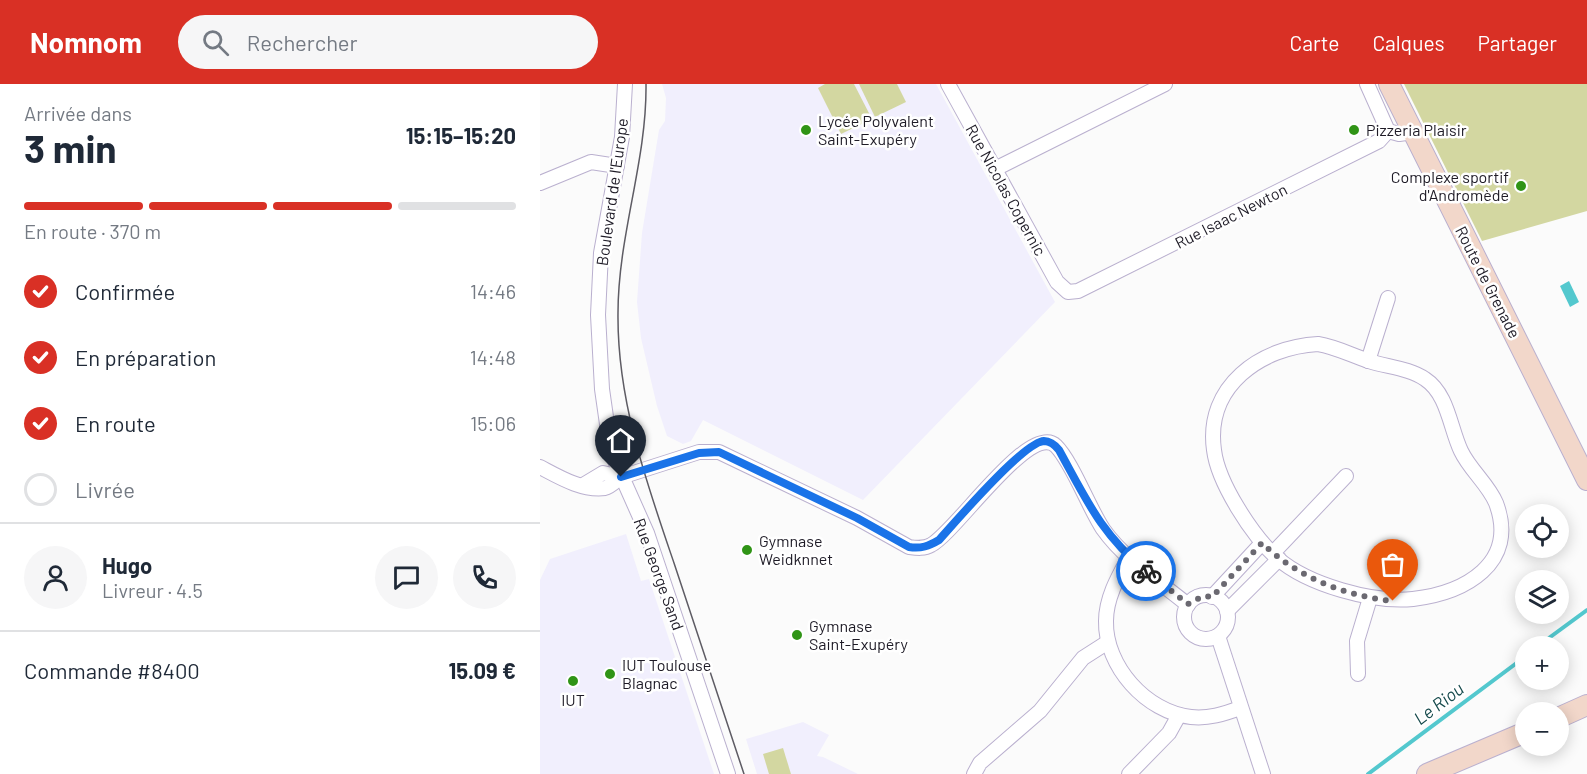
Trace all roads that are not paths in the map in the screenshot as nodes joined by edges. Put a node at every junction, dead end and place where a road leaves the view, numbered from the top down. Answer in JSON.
{"nodes":[{"id":1,"x":625,"y":84,"type":"edge"},
{"id":2,"x":948,"y":84,"type":"edge"},
{"id":3,"x":1166,"y":84,"type":"edge"},
{"id":4,"x":1367,"y":84,"type":"edge"},
{"id":5,"x":1389,"y":84,"type":"edge"},
{"id":6,"x":1388,"y":131,"type":"junction"},
{"id":7,"x":1413,"y":132,"type":"junction"},
{"id":8,"x":617,"y":166,"type":"junction"},
{"id":9,"x":995,"y":169,"type":"junction"},
{"id":10,"x":540,"y":183,"type":"edge"},
{"id":11,"x":1068,"y":292,"type":"joint"},
{"id":12,"x":1388,"y":298,"type":"dead end"},
{"id":13,"x":1368,"y":361,"type":"junction"},
{"id":14,"x":540,"y":467,"type":"edge"},
{"id":15,"x":1346,"y":476,"type":"dead end"},
{"id":16,"x":621,"y":477,"type":"junction"},
{"id":17,"x":1587,"y":480,"type":"edge"},
{"id":18,"x":1262,"y":543,"type":"junction"},
{"id":19,"x":1276,"y":556,"type":"junction"},
{"id":20,"x":1129,"y":557,"type":"junction"},
{"id":21,"x":1212,"y":597,"type":"junction"},
{"id":22,"x":1370,"y":598,"type":"junction"},
{"id":23,"x":1188,"y":604,"type":"junction"},
{"id":24,"x":1227,"y":611,"type":"junction"},
{"id":25,"x":1218,"y":636,"type":"junction"},
{"id":26,"x":1108,"y":642,"type":"junction"},
{"id":27,"x":1358,"y":674,"type":"dead end"},
{"id":28,"x":1587,"y":705,"type":"edge"},
{"id":29,"x":1240,"y":708,"type":"junction"},
{"id":30,"x":1569,"y":713,"type":"edge"},
{"id":31,"x":1179,"y":715,"type":"junction"},
{"id":32,"x":1515,"y":737,"type":"edge"},
{"id":33,"x":728,"y":774,"type":"edge"},
{"id":34,"x":974,"y":774,"type":"edge"},
{"id":35,"x":1129,"y":774,"type":"edge"},
{"id":36,"x":1263,"y":774,"type":"edge"},
{"id":37,"x":1427,"y":774,"type":"edge"}],
"edges":[{"from":1,"to":8,"type":"street","name":"Boulevard de l'Europe"},
{"from":2,"to":9,"type":"street","name":"Rue Nicolas Copernic"},
{"from":3,"to":9,"type":"street"},
{"from":4,"to":6,"type":"street"},
{"from":5,"to":7,"type":"main road","name":"Route de Grenade"},
{"from":6,"to":7,"type":"street"},
{"from":6,"to":11,"type":"street","name":"Rue Isaac Newton"},
{"from":7,"to":17,"type":"main road","name":"Route de Grenade"},
{"from":8,"to":10,"type":"street"},
{"from":8,"to":16,"type":"street","name":"Boulevard de l'Europe"},
{"from":9,"to":11,"type":"street","name":"Rue Nicolas Copernic"},
{"from":12,"to":13,"type":"street"},
{"from":13,"to":18,"type":"street"},
{"from":13,"to":22,"type":"street"},
{"from":14,"to":16,"type":"street"},
{"from":15,"to":19,"type":"street"},
{"from":16,"to":20,"type":"street"},
{"from":16,"to":33,"type":"street","name":"Rue George Sand"},
{"from":18,"to":19,"type":"street"},
{"from":18,"to":21,"type":"street"},
{"from":19,"to":22,"type":"street"},
{"from":19,"to":24,"type":"street"},
{"from":20,"to":23,"type":"street"},
{"from":20,"to":26,"type":"street"},
{"from":21,"to":23,"type":"street"},
{"from":21,"to":24,"type":"street"},
{"from":22,"to":27,"type":"street"},
{"from":23,"to":25,"type":"street"},
{"from":24,"to":25,"type":"street"},
{"from":25,"to":29,"type":"street"},
{"from":26,"to":31,"type":"street"},
{"from":26,"to":34,"type":"street"},
{"from":28,"to":30,"type":"main road"},
{"from":29,"to":31,"type":"street"},
{"from":29,"to":36,"type":"street"},
{"from":31,"to":35,"type":"street"},
{"from":32,"to":37,"type":"main road"}]}
